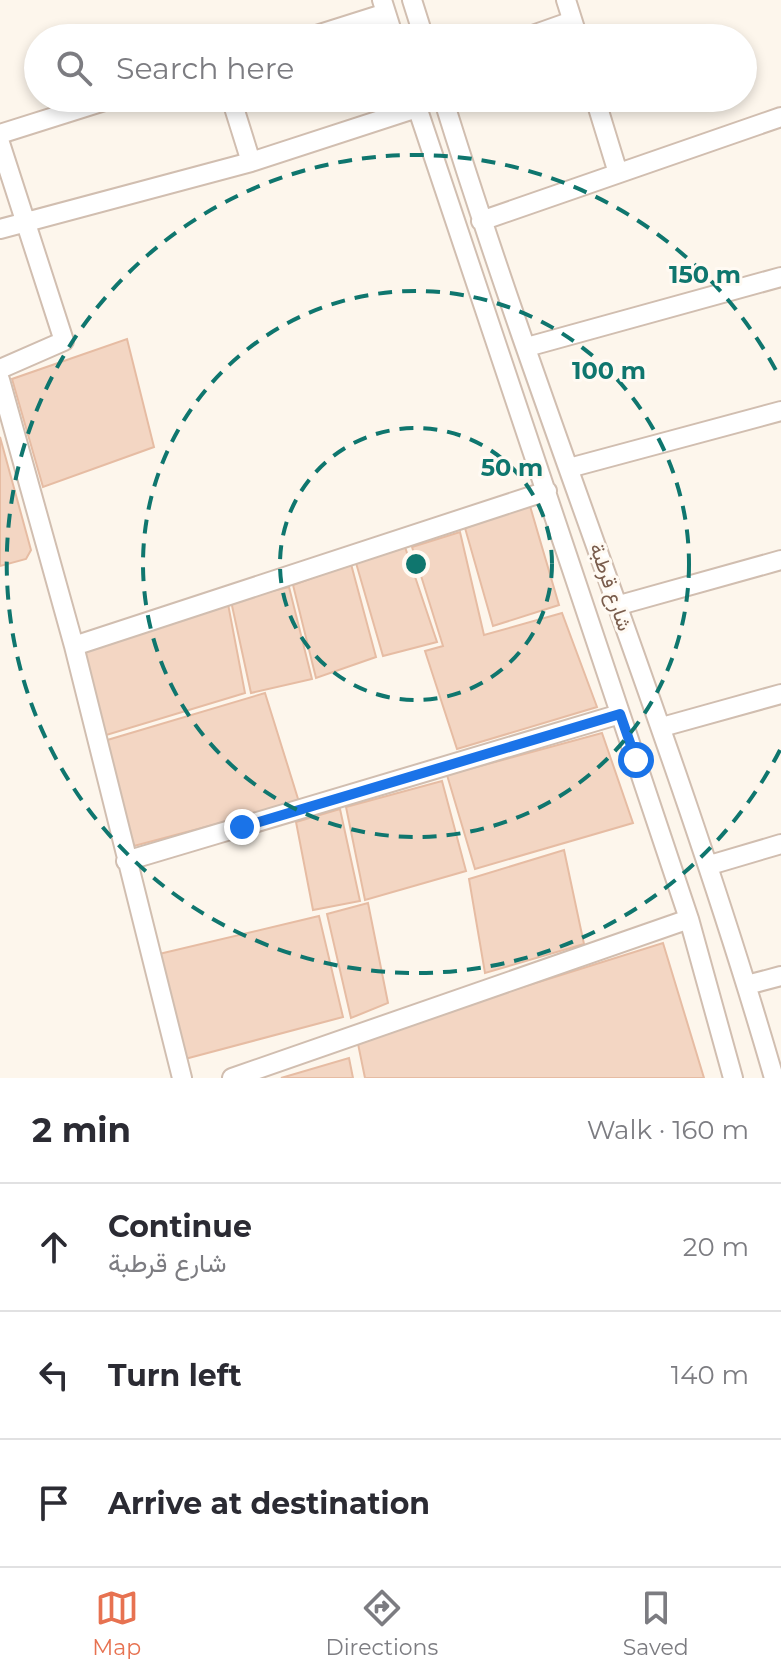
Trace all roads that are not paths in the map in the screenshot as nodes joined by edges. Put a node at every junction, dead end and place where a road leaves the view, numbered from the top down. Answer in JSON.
{"nodes":[{"id":1,"x":412,"y":0,"type":"edge"},
{"id":2,"x":566,"y":0,"type":"edge"},
{"id":3,"x":384,"y":7,"type":"edge"},
{"id":4,"x":342,"y":24,"type":"edge"},
{"id":5,"x":420,"y":24,"type":"edge"},
{"id":6,"x":573,"y":24,"type":"edge"},
{"id":7,"x":70,"y":112,"type":"edge"},
{"id":8,"x":235,"y":112,"type":"edge"},
{"id":9,"x":390,"y":112,"type":"edge"},
{"id":10,"x":418,"y":112,"type":"edge"},
{"id":11,"x":447,"y":112,"type":"edge"},
{"id":12,"x":599,"y":112,"type":"edge"},
{"id":13,"x":781,"y":117,"type":"edge"},
{"id":14,"x":0,"y":134,"type":"edge"},
{"id":15,"x":0,"y":143,"type":"edge"},
{"id":16,"x":251,"y":162,"type":"junction"},
{"id":17,"x":618,"y":173,"type":"junction"},
{"id":18,"x":481,"y":221,"type":"junction"},
{"id":19,"x":28,"y":223,"type":"junction"},
{"id":20,"x":0,"y":229,"type":"edge"},
{"id":21,"x":781,"y":277,"type":"edge"},
{"id":22,"x":527,"y":347,"type":"junction"},
{"id":23,"x":0,"y":369,"type":"edge"},
{"id":24,"x":0,"y":380,"type":"edge"},
{"id":25,"x":781,"y":411,"type":"edge"},
{"id":26,"x":569,"y":468,"type":"junction"},
{"id":27,"x":547,"y":491,"type":"junction"},
{"id":28,"x":781,"y":560,"type":"edge"},
{"id":29,"x":616,"y":606,"type":"junction"},
{"id":30,"x":74,"y":646,"type":"junction"},
{"id":31,"x":781,"y":694,"type":"edge"},
{"id":32,"x":620,"y":714,"type":"junction"},
{"id":33,"x":662,"y":727,"type":"junction"},
{"id":34,"x":781,"y":844,"type":"edge"},
{"id":35,"x":126,"y":861,"type":"junction"},
{"id":36,"x":710,"y":865,"type":"junction"},
{"id":37,"x":689,"y":919,"type":"junction"},
{"id":38,"x":781,"y":976,"type":"edge"},
{"id":39,"x":747,"y":985,"type":"junction"},
{"id":40,"x":182,"y":1078,"type":"edge"},
{"id":41,"x":232,"y":1078,"type":"edge"},
{"id":42,"x":733,"y":1078,"type":"edge"},
{"id":43,"x":774,"y":1078,"type":"edge"}],
"edges":[{"from":1,"to":5,"type":"street"},
{"from":2,"to":6,"type":"street"},
{"from":3,"to":4,"type":"street"},
{"from":7,"to":14,"type":"street"},
{"from":8,"to":16,"type":"street"},
{"from":9,"to":16,"type":"street"},
{"from":10,"to":27,"type":"street","name":"شارع قرطبة"},
{"from":11,"to":18,"type":"street","name":"شارع قرطبة"},
{"from":12,"to":17,"type":"street"},
{"from":13,"to":17,"type":"street"},
{"from":15,"to":19,"type":"street"},
{"from":16,"to":19,"type":"street"},
{"from":17,"to":18,"type":"street"},
{"from":18,"to":22,"type":"street","name":"شارع قرطبة"},
{"from":19,"to":20,"type":"street"},
{"from":19,"to":23,"type":"street"},
{"from":21,"to":22,"type":"street"},
{"from":22,"to":26,"type":"street","name":"شارع قرطبة"},
{"from":24,"to":30,"type":"street"},
{"from":25,"to":26,"type":"street"},
{"from":26,"to":29,"type":"street","name":"شارع قرطبة"},
{"from":27,"to":30,"type":"street"},
{"from":27,"to":32,"type":"street","name":"شارع قرطبة"},
{"from":28,"to":29,"type":"street"},
{"from":29,"to":33,"type":"street","name":"شارع قرطبة"},
{"from":30,"to":35,"type":"street"},
{"from":31,"to":33,"type":"street"},
{"from":32,"to":35,"type":"street"},
{"from":32,"to":37,"type":"street","name":"شارع قرطبة"},
{"from":33,"to":36,"type":"street","name":"شارع قرطبة"},
{"from":34,"to":36,"type":"street"},
{"from":35,"to":40,"type":"street"},
{"from":36,"to":39,"type":"street","name":"شارع قرطبة"},
{"from":37,"to":41,"type":"street"},
{"from":37,"to":42,"type":"street","name":"شارع قرطبة"},
{"from":38,"to":39,"type":"street"},
{"from":39,"to":43,"type":"street","name":"شارع قرطبة"}]}
